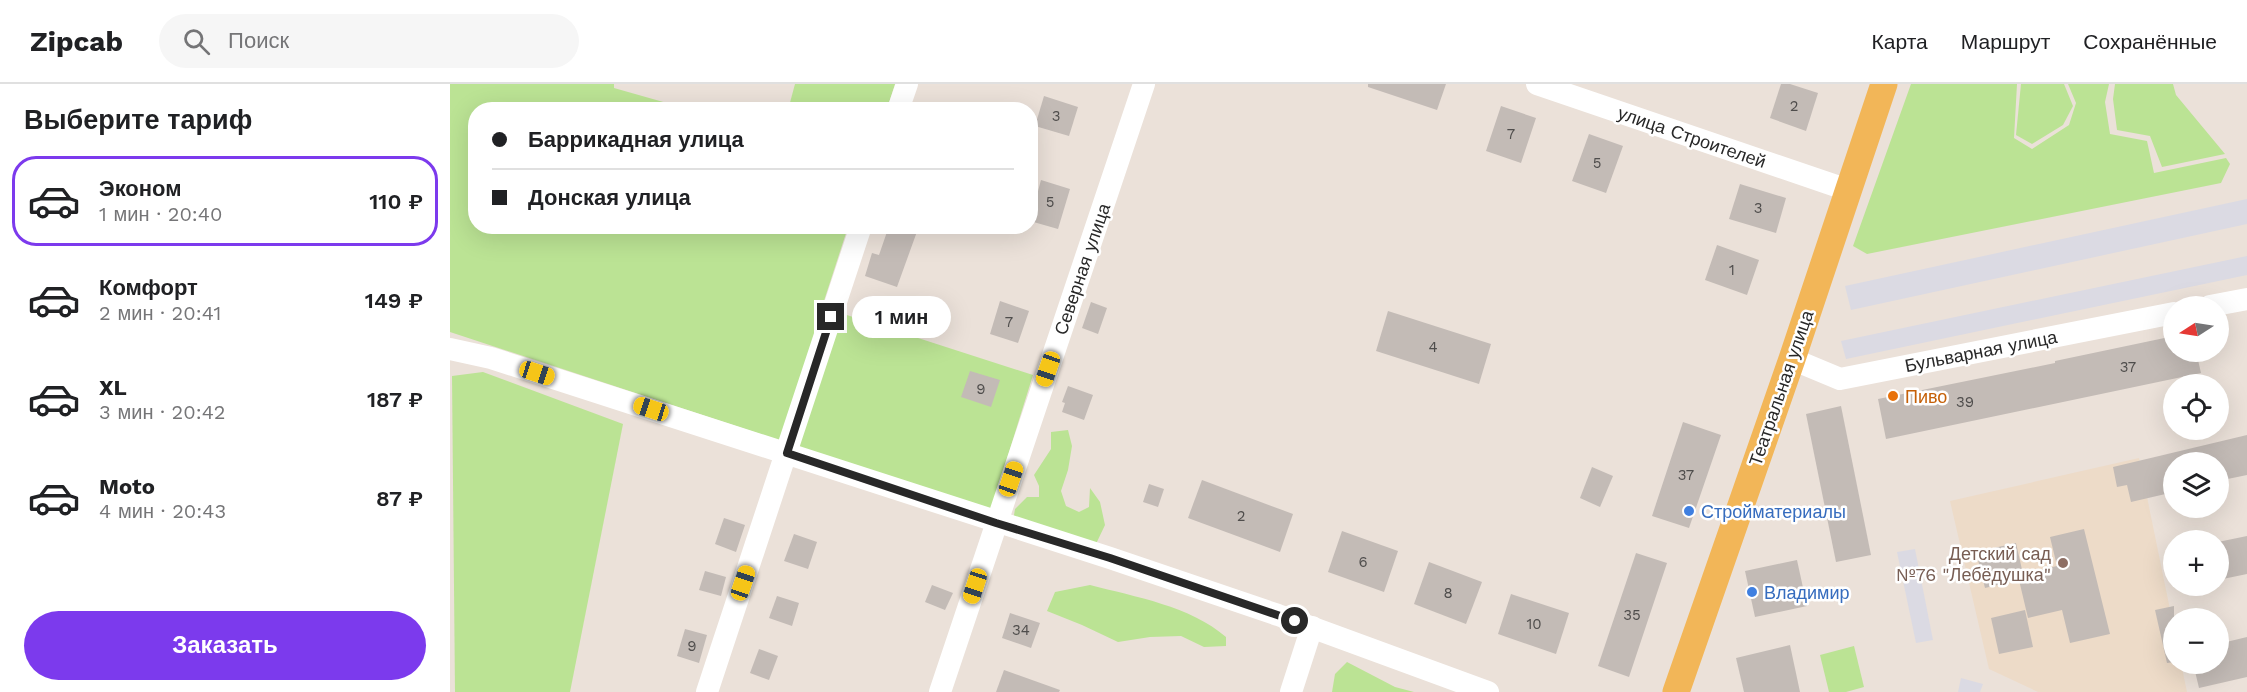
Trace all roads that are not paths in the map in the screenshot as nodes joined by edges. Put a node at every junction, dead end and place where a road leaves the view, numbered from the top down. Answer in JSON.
{"nodes":[{"id":1,"x":907,"y":84,"type":"edge"},
{"id":2,"x":1144,"y":84,"type":"edge"},
{"id":3,"x":1537,"y":84,"type":"edge"},
{"id":4,"x":1884,"y":84,"type":"edge"},
{"id":5,"x":901,"y":102,"type":"edge"},
{"id":6,"x":1848,"y":190,"type":"junction"},
{"id":7,"x":858,"y":234,"type":"edge"},
{"id":8,"x":2247,"y":299,"type":"edge"},
{"id":9,"x":2229,"y":302,"type":"edge"},
{"id":10,"x":2163,"y":315,"type":"edge"},
{"id":11,"x":450,"y":349,"type":"edge"},
{"id":12,"x":1792,"y":359,"type":"junction"},
{"id":13,"x":787,"y":453,"type":"junction"},
{"id":14,"x":996,"y":523,"type":"junction"},
{"id":15,"x":1312,"y":627,"type":"junction"},
{"id":16,"x":707,"y":692,"type":"edge"},
{"id":17,"x":940,"y":692,"type":"edge"},
{"id":18,"x":1291,"y":692,"type":"edge"},
{"id":19,"x":1488,"y":692,"type":"edge"},
{"id":20,"x":1676,"y":692,"type":"edge"}],
"edges":[{"from":1,"to":5,"type":"street"},
{"from":2,"to":14,"type":"street","name":"Северная улица"},
{"from":3,"to":6,"type":"street","name":"улица Строителей"},
{"from":4,"to":6,"type":"main road","name":"Театральная улица"},
{"from":6,"to":12,"type":"main road","name":"Театральная улица"},
{"from":7,"to":13,"type":"street"},
{"from":8,"to":9,"type":"street"},
{"from":10,"to":12,"type":"street","name":"Бульварная улица"},
{"from":11,"to":13,"type":"street"},
{"from":12,"to":20,"type":"main road","name":"Театральная улица"},
{"from":13,"to":14,"type":"street"},
{"from":13,"to":16,"type":"street"},
{"from":14,"to":15,"type":"street"},
{"from":14,"to":17,"type":"street","name":"Северная улица"},
{"from":15,"to":18,"type":"street"},
{"from":15,"to":19,"type":"street"}]}
